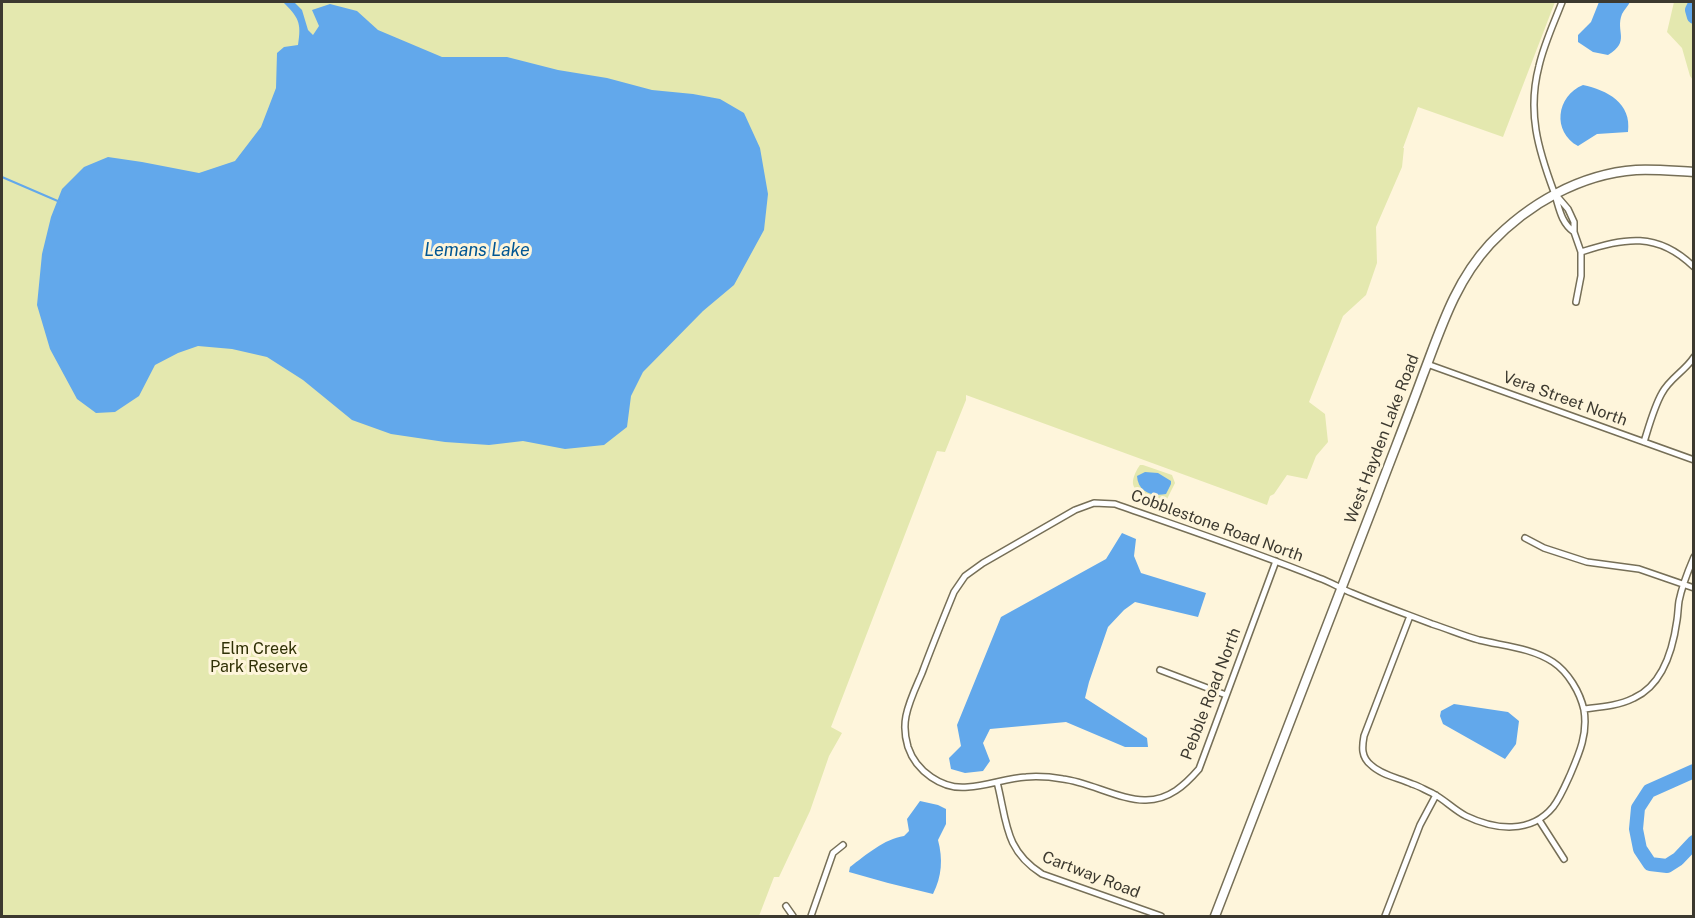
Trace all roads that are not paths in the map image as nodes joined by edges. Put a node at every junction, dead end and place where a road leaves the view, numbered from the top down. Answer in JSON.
{"nodes":[{"id":1,"x":1562,"y":2,"type":"edge"},
{"id":2,"x":1694,"y":172,"type":"edge"},
{"id":3,"x":1555,"y":194,"type":"junction"},
{"id":4,"x":1581,"y":252,"type":"junction"},
{"id":5,"x":1694,"y":267,"type":"edge"},
{"id":6,"x":1576,"y":302,"type":"dead end"},
{"id":7,"x":1694,"y":357,"type":"edge"},
{"id":8,"x":1427,"y":364,"type":"junction"},
{"id":9,"x":1644,"y":442,"type":"junction"},
{"id":10,"x":1694,"y":460,"type":"edge"},
{"id":11,"x":1525,"y":538,"type":"dead end"},
{"id":12,"x":1694,"y":557,"type":"edge"},
{"id":13,"x":1276,"y":561,"type":"junction"},
{"id":14,"x":1683,"y":584,"type":"junction"},
{"id":15,"x":1694,"y":588,"type":"edge"},
{"id":16,"x":1342,"y":589,"type":"junction"},
{"id":17,"x":1410,"y":616,"type":"junction"},
{"id":18,"x":1160,"y":670,"type":"dead end"},
{"id":19,"x":1226,"y":695,"type":"junction"},
{"id":20,"x":1584,"y":709,"type":"junction"},
{"id":21,"x":997,"y":782,"type":"junction"},
{"id":22,"x":1436,"y":795,"type":"junction"},
{"id":23,"x":1539,"y":820,"type":"junction"},
{"id":24,"x":843,"y":845,"type":"dead end"},
{"id":25,"x":1564,"y":859,"type":"dead end"},
{"id":26,"x":786,"y":906,"type":"dead end"},
{"id":27,"x":793,"y":916,"type":"edge"},
{"id":28,"x":811,"y":916,"type":"edge"},
{"id":29,"x":1161,"y":916,"type":"edge"},
{"id":30,"x":1215,"y":916,"type":"edge"},
{"id":31,"x":1385,"y":916,"type":"edge"}],
"edges":[{"from":1,"to":3,"type":"street"},
{"from":2,"to":3,"type":"main road","name":"West Hayden Lake Road"},
{"from":3,"to":4,"type":"street"},
{"from":3,"to":8,"type":"main road","name":"West Hayden Lake Road"},
{"from":4,"to":5,"type":"street"},
{"from":4,"to":6,"type":"street"},
{"from":7,"to":9,"type":"street"},
{"from":8,"to":9,"type":"street","name":"Vera Street North"},
{"from":8,"to":16,"type":"main road","name":"West Hayden Lake Road"},
{"from":9,"to":10,"type":"street","name":"Vera Street North"},
{"from":11,"to":14,"type":"street"},
{"from":12,"to":14,"type":"street"},
{"from":13,"to":16,"type":"street","name":"Cobblestone Road North"},
{"from":13,"to":19,"type":"street","name":"Pebble Road North"},
{"from":13,"to":21,"type":"street","name":"Cobblestone Road North"},
{"from":14,"to":15,"type":"street"},
{"from":14,"to":20,"type":"street"},
{"from":16,"to":17,"type":"street","name":"Cobblestone Road North"},
{"from":16,"to":30,"type":"main road","name":"West Hayden Lake Road"},
{"from":17,"to":20,"type":"street","name":"Cobblestone Road North"},
{"from":17,"to":22,"type":"street"},
{"from":18,"to":19,"type":"street"},
{"from":19,"to":21,"type":"street","name":"Pebble Road North"},
{"from":20,"to":23,"type":"street"},
{"from":21,"to":29,"type":"street","name":"Cartway Road"},
{"from":22,"to":23,"type":"street"},
{"from":22,"to":31,"type":"street"},
{"from":23,"to":25,"type":"street"},
{"from":24,"to":28,"type":"street"},
{"from":26,"to":27,"type":"street"}]}
